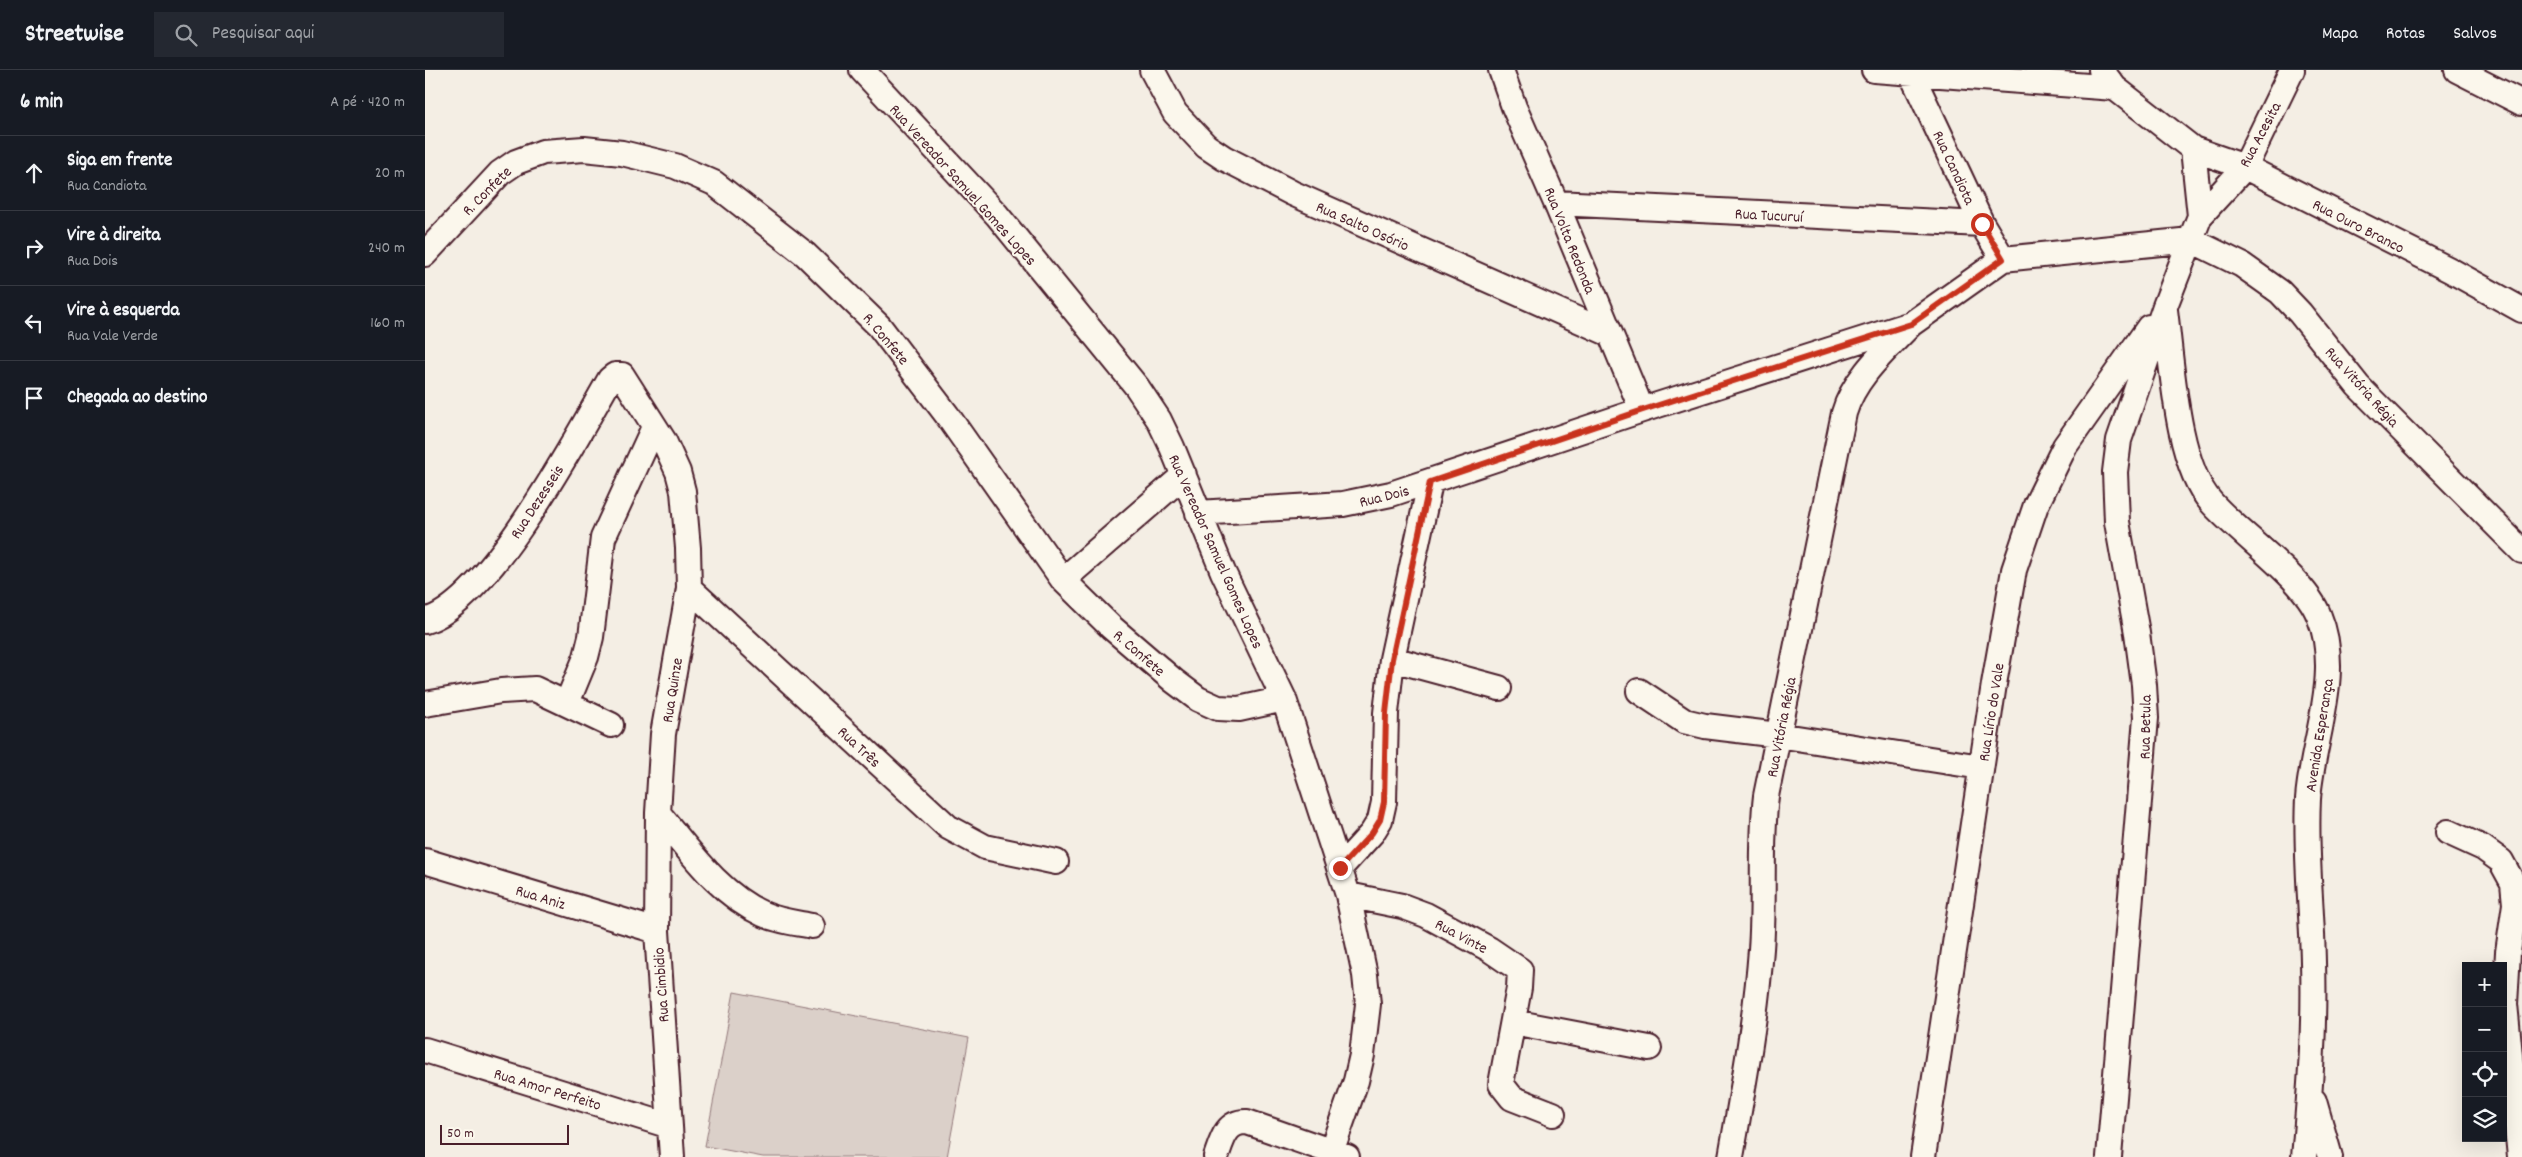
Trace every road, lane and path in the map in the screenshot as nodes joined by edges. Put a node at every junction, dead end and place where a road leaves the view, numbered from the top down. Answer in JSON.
{"nodes":[{"id":1,"x":862,"y":70,"type":"edge"},
{"id":2,"x":1152,"y":70,"type":"edge"},
{"id":3,"x":1501,"y":70,"type":"edge"},
{"id":4,"x":1874,"y":70,"type":"edge"},
{"id":5,"x":2292,"y":70,"type":"edge"},
{"id":6,"x":2457,"y":70,"type":"edge"},
{"id":7,"x":1911,"y":73,"type":"junction"},
{"id":8,"x":2108,"y":79,"type":"edge"},
{"id":9,"x":2522,"y":103,"type":"edge"},
{"id":10,"x":2193,"y":149,"type":"junction"},
{"id":11,"x":2245,"y":167,"type":"junction"},
{"id":12,"x":1557,"y":203,"type":"junction"},
{"id":13,"x":2200,"y":216,"type":"junction"},
{"id":14,"x":1982,"y":224,"type":"junction"},
{"id":15,"x":2191,"y":240,"type":"junction"},
{"id":16,"x":425,"y":254,"type":"edge"},
{"id":17,"x":2003,"y":259,"type":"junction"},
{"id":18,"x":2165,"y":306,"type":"junction"},
{"id":19,"x":2522,"y":310,"type":"edge"},
{"id":20,"x":1911,"y":324,"type":"junction"},
{"id":21,"x":1609,"y":334,"type":"junction"},
{"id":22,"x":628,"y":384,"type":"joint"},
{"id":23,"x":1643,"y":410,"type":"junction"},
{"id":24,"x":654,"y":427,"type":"junction"},
{"id":25,"x":1184,"y":475,"type":"junction"},
{"id":26,"x":1430,"y":482,"type":"junction"},
{"id":27,"x":1198,"y":513,"type":"junction"},
{"id":28,"x":2522,"y":551,"type":"edge"},
{"id":29,"x":1063,"y":580,"type":"junction"},
{"id":30,"x":689,"y":588,"type":"junction"},
{"id":31,"x":425,"y":621,"type":"edge"},
{"id":32,"x":1392,"y":659,"type":"junction"},
{"id":33,"x":1499,"y":688,"type":"dead end"},
{"id":34,"x":1639,"y":691,"type":"dead end"},
{"id":35,"x":1284,"y":698,"type":"junction"},
{"id":36,"x":567,"y":703,"type":"junction"},
{"id":37,"x":425,"y":704,"type":"edge"},
{"id":38,"x":611,"y":725,"type":"dead end"},
{"id":39,"x":1778,"y":735,"type":"junction"},
{"id":40,"x":1981,"y":767,"type":"junction"},
{"id":41,"x":658,"y":813,"type":"junction"},
{"id":42,"x":2448,"y":832,"type":"dead end"},
{"id":43,"x":425,"y":861,"type":"edge"},
{"id":44,"x":1056,"y":862,"type":"dead end"},
{"id":45,"x":1340,"y":868,"type":"junction"},
{"id":46,"x":1348,"y":895,"type":"junction"},
{"id":47,"x":812,"y":926,"type":"dead end"},
{"id":48,"x":657,"y":931,"type":"junction"},
{"id":49,"x":1513,"y":1022,"type":"junction"},
{"id":50,"x":1649,"y":1048,"type":"dead end"},
{"id":51,"x":425,"y":1050,"type":"edge"},
{"id":52,"x":2310,"y":1088,"type":"junction"},
{"id":53,"x":1553,"y":1114,"type":"dead end"},
{"id":54,"x":670,"y":1126,"type":"junction"},
{"id":55,"x":1736,"y":1151,"type":"edge"},
{"id":56,"x":1339,"y":1155,"type":"edge"},
{"id":57,"x":672,"y":1157,"type":"edge"},
{"id":58,"x":1216,"y":1157,"type":"edge"},
{"id":59,"x":1923,"y":1157,"type":"edge"},
{"id":60,"x":2109,"y":1157,"type":"edge"},
{"id":61,"x":2304,"y":1157,"type":"edge"},
{"id":62,"x":2330,"y":1157,"type":"edge"},
{"id":63,"x":2520,"y":1157,"type":"edge"}],
"edges":[{"from":1,"to":25,"type":"street","name":"Rua Vereador Samuel Gomes Lopes"},
{"from":2,"to":21,"type":"street","name":"Rua Salto Osório"},
{"from":3,"to":12,"type":"street","name":"Rua Volta Redonda"},
{"from":4,"to":7,"type":"street"},
{"from":5,"to":11,"type":"street","name":"Rua Acesita"},
{"from":6,"to":9,"type":"street"},
{"from":7,"to":8,"type":"street"},
{"from":7,"to":14,"type":"street","name":"Rua Candiota"},
{"from":8,"to":10,"type":"street","name":"Rua Ouro Branco"},
{"from":10,"to":11,"type":"street","name":"Rua Ouro Branco"},
{"from":10,"to":13,"type":"street"},
{"from":11,"to":13,"type":"street","name":"Rua Acesita"},
{"from":11,"to":19,"type":"street","name":"Rua Ouro Branco"},
{"from":12,"to":14,"type":"street","name":"Rua Tucuruí"},
{"from":12,"to":21,"type":"street","name":"Rua Volta Redonda"},
{"from":13,"to":15,"type":"street"},
{"from":14,"to":17,"type":"street","name":"Rua Candiota"},
{"from":15,"to":17,"type":"street"},
{"from":15,"to":18,"type":"street"},
{"from":15,"to":28,"type":"street","name":"Rua Vitória Régia"},
{"from":16,"to":29,"type":"street","name":"R. Confete"},
{"from":17,"to":20,"type":"street","name":"Rua Dois"},
{"from":18,"to":40,"type":"street","name":"Rua Lírio do Vale"},
{"from":18,"to":52,"type":"street","name":"Avenida Esperança"},
{"from":18,"to":60,"type":"street","name":"Rua Betula"},
{"from":20,"to":23,"type":"street","name":"Rua Dois"},
{"from":20,"to":39,"type":"street","name":"Rua Vitória Régia"},
{"from":21,"to":23,"type":"street","name":"Rua Volta Redonda"},
{"from":22,"to":24,"type":"street","name":"Rua Quinze"},
{"from":22,"to":31,"type":"street","name":"Rua Dezesseis"},
{"from":23,"to":26,"type":"street","name":"Rua Dois"},
{"from":24,"to":30,"type":"street","name":"Rua Quinze"},
{"from":24,"to":36,"type":"street"},
{"from":25,"to":27,"type":"street","name":"Rua Vereador Samuel Gomes Lopes"},
{"from":25,"to":29,"type":"street"},
{"from":26,"to":27,"type":"street","name":"Rua Dois"},
{"from":26,"to":32,"type":"street"},
{"from":27,"to":35,"type":"street","name":"Rua Vereador Samuel Gomes Lopes"},
{"from":29,"to":35,"type":"street","name":"R. Confete"},
{"from":30,"to":41,"type":"street","name":"Rua Quinze"},
{"from":30,"to":44,"type":"street","name":"Rua Três"},
{"from":32,"to":33,"type":"street"},
{"from":32,"to":45,"type":"street"},
{"from":34,"to":39,"type":"street"},
{"from":35,"to":45,"type":"street","name":"Rua Vereador Samuel Gomes Lopes"},
{"from":36,"to":37,"type":"street"},
{"from":36,"to":38,"type":"street"},
{"from":39,"to":40,"type":"street"},
{"from":39,"to":55,"type":"street","name":"Rua Vitória Régia"},
{"from":40,"to":59,"type":"street","name":"Rua Lírio do Vale"},
{"from":41,"to":47,"type":"street"},
{"from":41,"to":48,"type":"street","name":"Rua Cimbidio"},
{"from":42,"to":63,"type":"street"},
{"from":43,"to":48,"type":"street","name":"Rua Aniz"},
{"from":45,"to":46,"type":"street","name":"Rua Vereador Samuel Gomes Lopes"},
{"from":46,"to":49,"type":"street","name":"Rua Vinte"},
{"from":46,"to":56,"type":"street","name":"Rua Vereador Samuel Gomes Lopes"},
{"from":48,"to":54,"type":"street","name":"Rua Cimbidio"},
{"from":49,"to":50,"type":"street"},
{"from":49,"to":53,"type":"street","name":"Rua Vinte"},
{"from":51,"to":54,"type":"street","name":"Rua Amor Perfeito"},
{"from":52,"to":61,"type":"street","name":"Avenida Esperança"},
{"from":52,"to":62,"type":"street"},
{"from":54,"to":57,"type":"street","name":"Rua Cimbidio"},
{"from":56,"to":58,"type":"street"}]}
